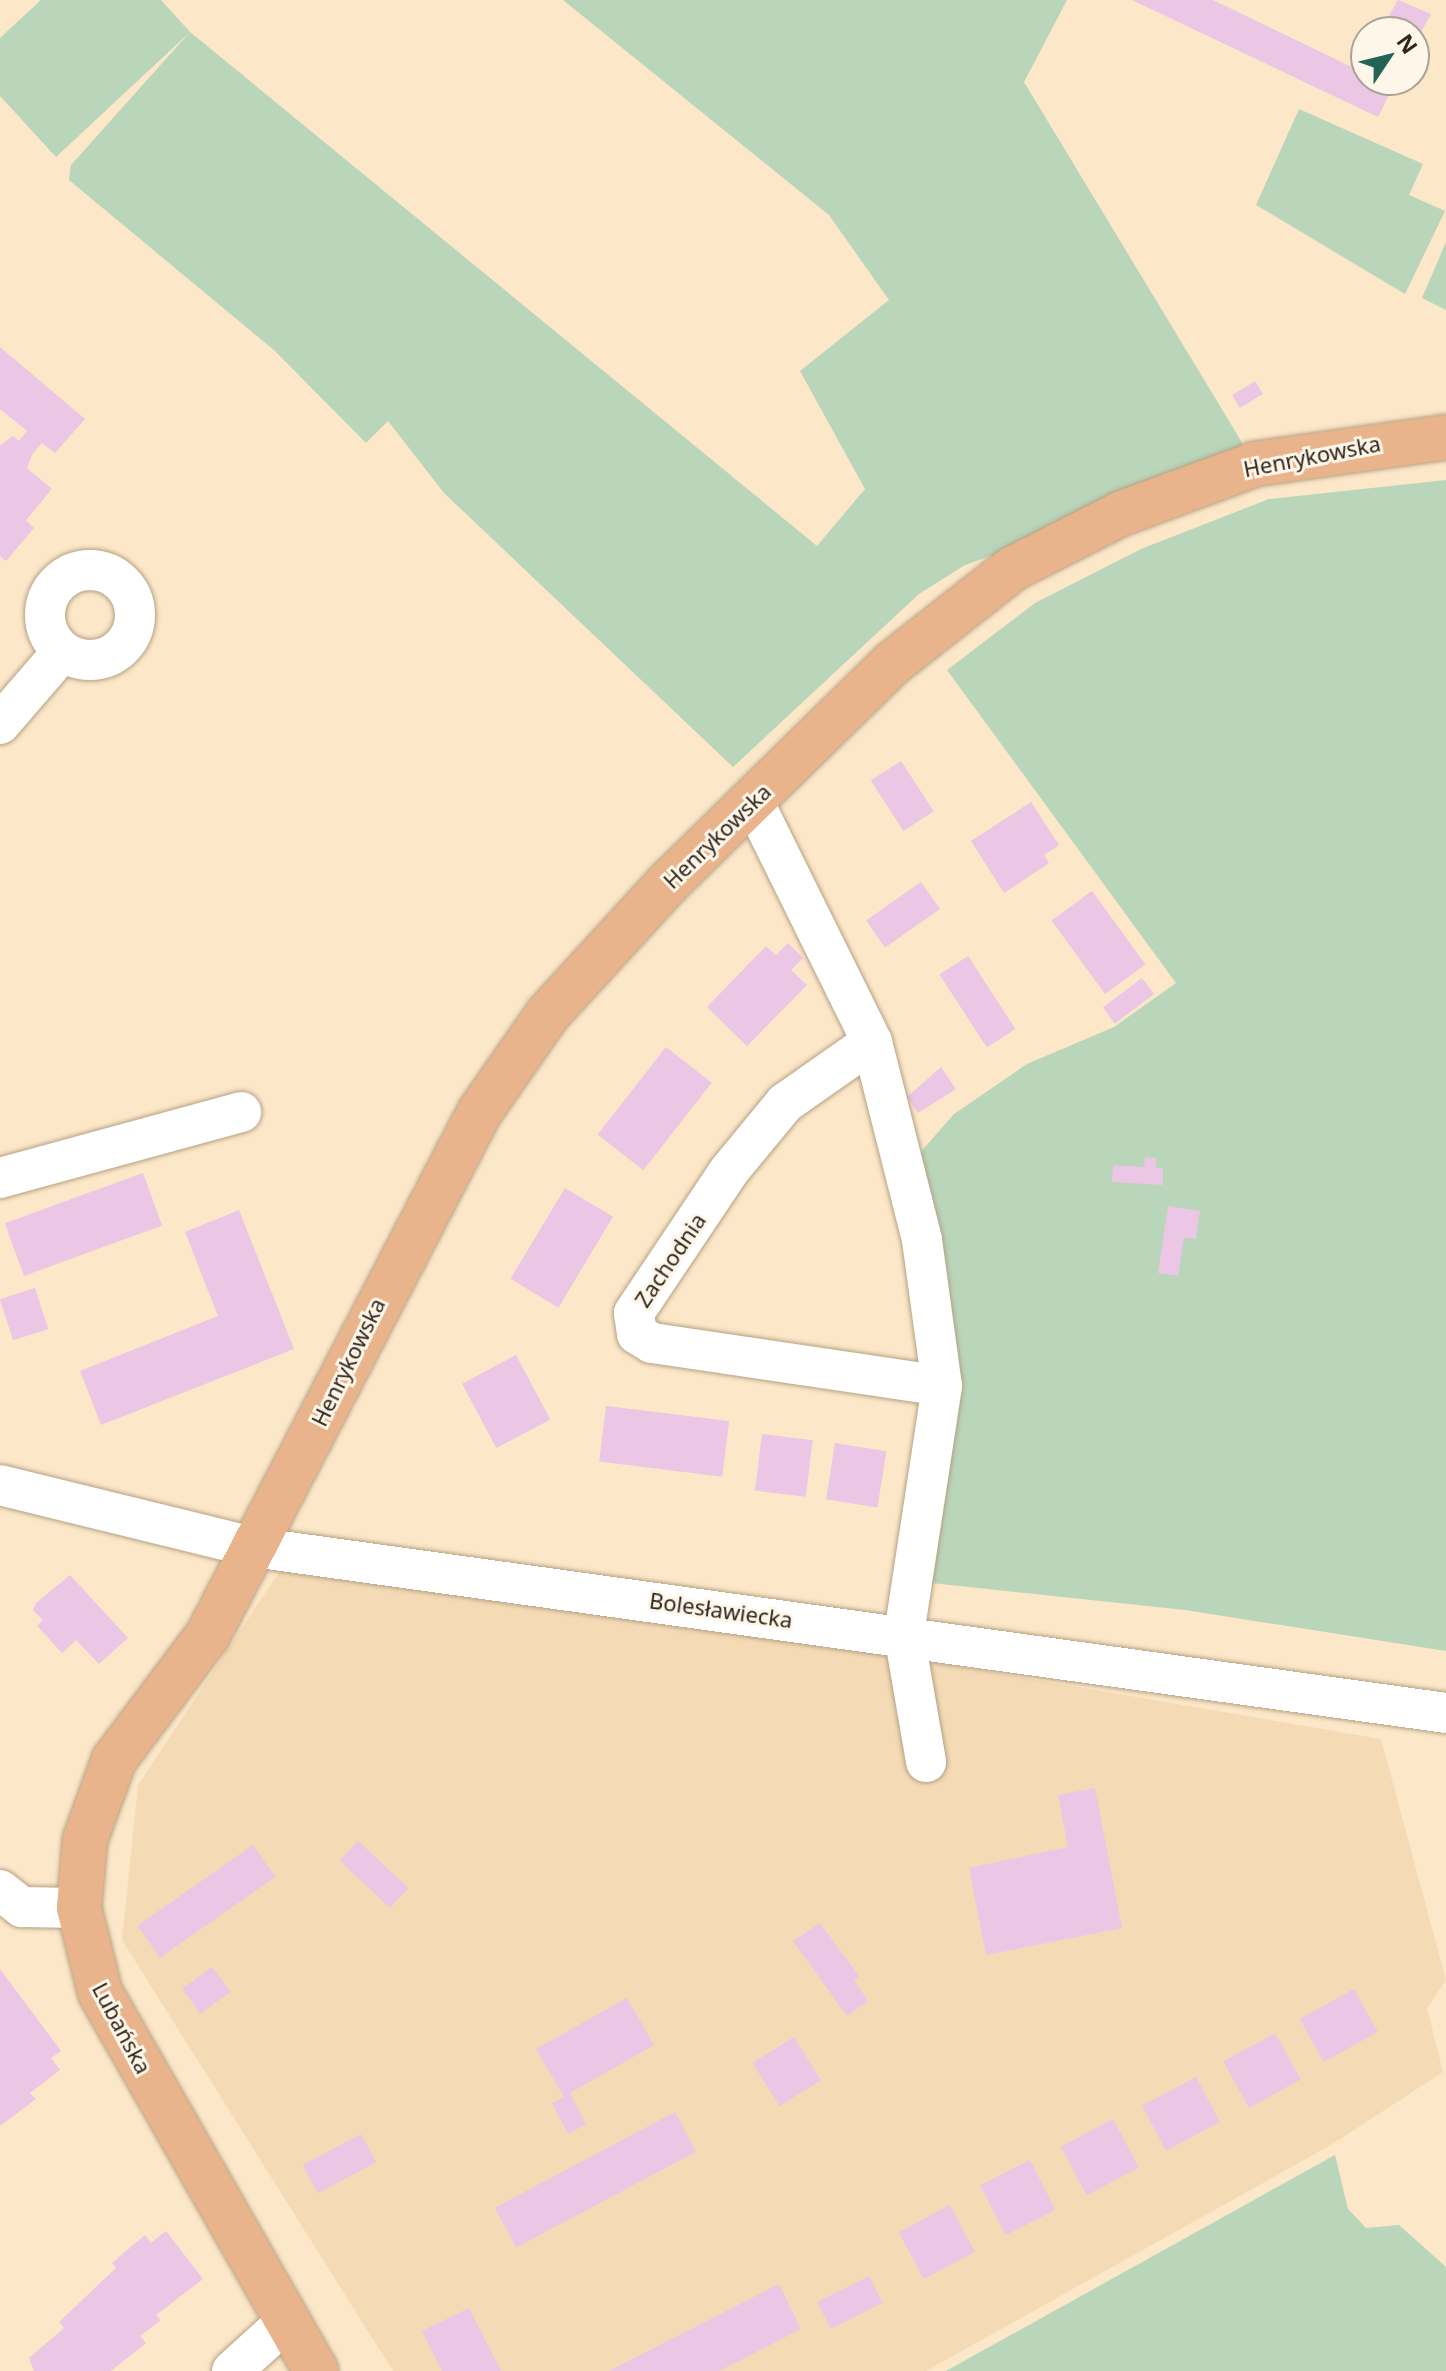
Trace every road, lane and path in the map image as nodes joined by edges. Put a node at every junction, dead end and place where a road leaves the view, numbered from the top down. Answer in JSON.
{"nodes":[{"id":1,"x":1446,"y":437,"type":"edge"},
{"id":2,"x":62,"y":652,"type":"dead end"},
{"id":3,"x":0,"y":724,"type":"edge"},
{"id":4,"x":753,"y":801,"type":"junction"},
{"id":5,"x":872,"y":1042,"type":"junction"},
{"id":6,"x":241,"y":1112,"type":"dead end"},
{"id":7,"x":0,"y":1178,"type":"edge"},
{"id":8,"x":942,"y":1386,"type":"junction"},
{"id":9,"x":0,"y":1485,"type":"edge"},
{"id":10,"x":253,"y":1547,"type":"junction"},
{"id":11,"x":904,"y":1634,"type":"junction"},
{"id":12,"x":1446,"y":1713,"type":"edge"},
{"id":13,"x":926,"y":1762,"type":"dead end"},
{"id":14,"x":0,"y":1890,"type":"edge"},
{"id":15,"x":79,"y":1908,"type":"junction"},
{"id":16,"x":287,"y":2321,"type":"junction"},
{"id":17,"x":232,"y":2371,"type":"edge"},
{"id":18,"x":316,"y":2371,"type":"edge"}],
"edges":[{"from":1,"to":4,"type":"main road","name":"Henrykowska"},
{"from":2,"to":3,"type":"street"},
{"from":4,"to":5,"type":"street"},
{"from":4,"to":10,"type":"main road","name":"Henrykowska"},
{"from":5,"to":8,"type":"street"},
{"from":5,"to":8,"type":"street","name":"Zachodnia"},
{"from":6,"to":7,"type":"street"},
{"from":8,"to":11,"type":"street"},
{"from":9,"to":10,"type":"street","name":"Bolesławiecka"},
{"from":10,"to":11,"type":"street","name":"Bolesławiecka"},
{"from":10,"to":15,"type":"main road","name":"Lubańska"},
{"from":11,"to":12,"type":"street","name":"Bolesławiecka"},
{"from":11,"to":13,"type":"street"},
{"from":14,"to":15,"type":"street"},
{"from":15,"to":16,"type":"main road","name":"Lubańska"},
{"from":16,"to":17,"type":"street"},
{"from":16,"to":18,"type":"main road","name":"Lubańska"}]}
